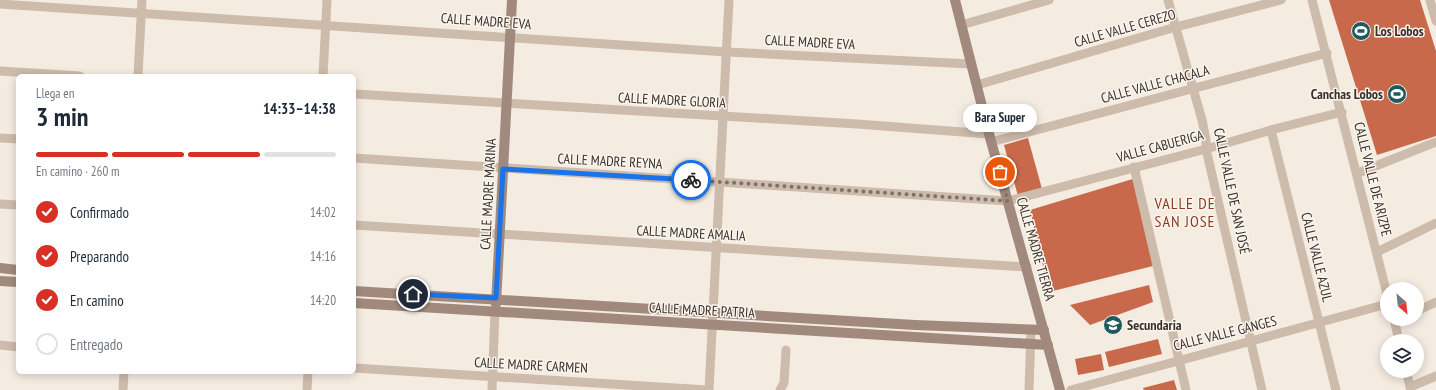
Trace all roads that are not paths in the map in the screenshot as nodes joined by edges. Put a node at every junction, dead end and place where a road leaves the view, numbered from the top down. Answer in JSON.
{"nodes":[{"id":1,"x":142,"y":0,"type":"edge"},
{"id":2,"x":328,"y":0,"type":"edge"},
{"id":3,"x":512,"y":0,"type":"edge"},
{"id":4,"x":729,"y":0,"type":"edge"},
{"id":5,"x":955,"y":0,"type":"edge"},
{"id":6,"x":1049,"y":0,"type":"edge"},
{"id":7,"x":1168,"y":0,"type":"edge"},
{"id":8,"x":1281,"y":0,"type":"edge"},
{"id":9,"x":1312,"y":0,"type":"edge"},
{"id":10,"x":1430,"y":0,"type":"edge"},
{"id":11,"x":0,"y":4,"type":"edge"},
{"id":12,"x":142,"y":14,"type":"junction"},
{"id":13,"x":1436,"y":21,"type":"edge"},
{"id":14,"x":326,"y":25,"type":"junction"},
{"id":15,"x":961,"y":26,"type":"junction"},
{"id":16,"x":1176,"y":28,"type":"junction"},
{"id":17,"x":510,"y":37,"type":"junction"},
{"id":18,"x":727,"y":52,"type":"junction"},
{"id":19,"x":1326,"y":53,"type":"junction"},
{"id":20,"x":971,"y":64,"type":"junction"},
{"id":21,"x":0,"y":71,"type":"edge"},
{"id":22,"x":48,"y":74,"type":"edge"},
{"id":23,"x":138,"y":74,"type":"edge"},
{"id":24,"x":323,"y":74,"type":"edge"},
{"id":25,"x":977,"y":85,"type":"junction"},
{"id":26,"x":1193,"y":88,"type":"junction"},
{"id":27,"x":356,"y":94,"type":"edge"},
{"id":28,"x":507,"y":104,"type":"junction"},
{"id":29,"x":1342,"y":112,"type":"junction"},
{"id":30,"x":723,"y":117,"type":"junction"},
{"id":31,"x":1271,"y":130,"type":"junction"},
{"id":32,"x":0,"y":138,"type":"edge"},
{"id":33,"x":990,"y":138,"type":"junction"},
{"id":34,"x":16,"y":139,"type":"edge"},
{"id":35,"x":1436,"y":142,"type":"edge"},
{"id":36,"x":1206,"y":149,"type":"junction"},
{"id":37,"x":356,"y":158,"type":"edge"},
{"id":38,"x":1134,"y":168,"type":"junction"},
{"id":39,"x":503,"y":169,"type":"junction"},
{"id":40,"x":1358,"y":173,"type":"junction"},
{"id":41,"x":720,"y":181,"type":"junction"},
{"id":42,"x":1008,"y":201,"type":"junction"},
{"id":43,"x":0,"y":204,"type":"edge"},
{"id":44,"x":16,"y":205,"type":"edge"},
{"id":45,"x":1436,"y":223,"type":"edge"},
{"id":46,"x":356,"y":225,"type":"edge"},
{"id":47,"x":499,"y":235,"type":"junction"},
{"id":48,"x":716,"y":248,"type":"junction"},
{"id":49,"x":1377,"y":252,"type":"junction"},
{"id":50,"x":1026,"y":267,"type":"junction"},
{"id":51,"x":0,"y":268,"type":"edge"},
{"id":52,"x":16,"y":270,"type":"edge"},
{"id":53,"x":0,"y":281,"type":"edge"},
{"id":54,"x":16,"y":282,"type":"edge"},
{"id":55,"x":1384,"y":282,"type":"edge"},
{"id":56,"x":356,"y":291,"type":"edge"},
{"id":57,"x":496,"y":298,"type":"junction"},
{"id":58,"x":1436,"y":302,"type":"edge"},
{"id":59,"x":356,"y":303,"type":"edge"},
{"id":60,"x":1380,"y":306,"type":"edge"},
{"id":61,"x":1424,"y":308,"type":"edge"},
{"id":62,"x":496,"y":312,"type":"junction"},
{"id":63,"x":713,"y":312,"type":"junction"},
{"id":64,"x":1319,"y":323,"type":"junction"},
{"id":65,"x":712,"y":325,"type":"junction"},
{"id":66,"x":1031,"y":330,"type":"junction"},
{"id":67,"x":1044,"y":330,"type":"junction"},
{"id":68,"x":1251,"y":341,"type":"junction"},
{"id":69,"x":1031,"y":343,"type":"junction"},
{"id":70,"x":1048,"y":344,"type":"junction"},
{"id":71,"x":0,"y":345,"type":"edge"},
{"id":72,"x":16,"y":347,"type":"edge"},
{"id":73,"x":786,"y":350,"type":"dead end"},
{"id":74,"x":1178,"y":360,"type":"junction"},
{"id":75,"x":356,"y":368,"type":"edge"},
{"id":76,"x":124,"y":374,"type":"edge"},
{"id":77,"x":308,"y":374,"type":"edge"},
{"id":78,"x":1436,"y":376,"type":"edge"},
{"id":79,"x":492,"y":377,"type":"junction"},
{"id":80,"x":1408,"y":378,"type":"edge"},
{"id":81,"x":1411,"y":389,"type":"edge"},
{"id":82,"x":123,"y":390,"type":"edge"},
{"id":83,"x":307,"y":390,"type":"edge"},
{"id":84,"x":492,"y":390,"type":"edge"},
{"id":85,"x":708,"y":390,"type":"edge"},
{"id":86,"x":780,"y":390,"type":"edge"},
{"id":87,"x":1029,"y":390,"type":"edge"},
{"id":88,"x":1060,"y":390,"type":"edge"},
{"id":89,"x":1071,"y":390,"type":"edge"},
{"id":90,"x":1186,"y":390,"type":"edge"},
{"id":91,"x":1262,"y":390,"type":"edge"},
{"id":92,"x":1336,"y":390,"type":"edge"}],
"edges":[{"from":1,"to":12,"type":"street"},
{"from":2,"to":14,"type":"street"},
{"from":3,"to":17,"type":"street","name":"CALLE MADRE MARINA"},
{"from":4,"to":18,"type":"street"},
{"from":5,"to":15,"type":"street","name":"CALLE MADRE TIERRA"},
{"from":6,"to":15,"type":"street"},
{"from":7,"to":16,"type":"street","name":"CALLE VALLE DE SAN JOSÉ"},
{"from":8,"to":16,"type":"street","name":"CALLE VALLE CEREZO"},
{"from":9,"to":19,"type":"street","name":"CALLE VALLE DE ARIZPE"},
{"from":10,"to":13,"type":"street"},
{"from":11,"to":12,"type":"street","name":"CALLE MADRE EVA"},
{"from":12,"to":14,"type":"street","name":"CALLE MADRE EVA"},
{"from":12,"to":23,"type":"street"},
{"from":14,"to":17,"type":"street","name":"CALLE MADRE EVA"},
{"from":14,"to":24,"type":"street"},
{"from":15,"to":20,"type":"street","name":"CALLE MADRE TIERRA"},
{"from":16,"to":25,"type":"street","name":"CALLE VALLE CEREZO"},
{"from":16,"to":26,"type":"street","name":"CALLE VALLE DE SAN JOSÉ"},
{"from":17,"to":18,"type":"street","name":"CALLE MADRE EVA"},
{"from":17,"to":28,"type":"street","name":"CALLE MADRE MARINA"},
{"from":18,"to":20,"type":"street","name":"CALLE MADRE EVA"},
{"from":18,"to":30,"type":"street"},
{"from":19,"to":26,"type":"street","name":"CALLE VALLE CHACALA"},
{"from":19,"to":29,"type":"street","name":"CALLE VALLE DE ARIZPE"},
{"from":20,"to":25,"type":"street","name":"CALLE MADRE TIERRA"},
{"from":21,"to":22,"type":"street"},
{"from":25,"to":33,"type":"street","name":"CALLE MADRE TIERRA"},
{"from":26,"to":33,"type":"street","name":"CALLE VALLE CHACALA"},
{"from":26,"to":36,"type":"street","name":"CALLE VALLE DE SAN JOSÉ"},
{"from":27,"to":28,"type":"street","name":"CALLE MADRE GLORIA"},
{"from":28,"to":30,"type":"street","name":"CALLE MADRE GLORIA"},
{"from":28,"to":39,"type":"street","name":"CALLE MADRE MARINA"},
{"from":29,"to":31,"type":"street","name":"VALLE CABUERIGA"},
{"from":29,"to":40,"type":"street","name":"CALLE VALLE DE ARIZPE"},
{"from":30,"to":33,"type":"street","name":"CALLE MADRE GLORIA"},
{"from":30,"to":41,"type":"street"},
{"from":31,"to":36,"type":"street","name":"VALLE CABUERIGA"},
{"from":31,"to":64,"type":"street","name":"CALLE VALLE AZUL"},
{"from":32,"to":34,"type":"street"},
{"from":33,"to":42,"type":"street","name":"CALLE MADRE TIERRA"},
{"from":35,"to":40,"type":"street"},
{"from":36,"to":38,"type":"street","name":"VALLE CABUERIGA"},
{"from":36,"to":68,"type":"street","name":"CALLE VALLE DE SAN JOSÉ"},
{"from":37,"to":39,"type":"street","name":"CALLE MADRE REYNA"},
{"from":38,"to":42,"type":"street","name":"VALLE CABUERIGA"},
{"from":38,"to":74,"type":"street"},
{"from":39,"to":41,"type":"street","name":"CALLE MADRE REYNA"},
{"from":39,"to":47,"type":"street","name":"CALLE MADRE MARINA"},
{"from":40,"to":49,"type":"street","name":"CALLE VALLE DE ARIZPE"},
{"from":41,"to":42,"type":"street","name":"CALLE MADRE REYNA"},
{"from":41,"to":48,"type":"street"},
{"from":42,"to":50,"type":"street","name":"CALLE MADRE TIERRA"},
{"from":43,"to":44,"type":"street"},
{"from":45,"to":49,"type":"street"},
{"from":46,"to":47,"type":"street","name":"CALLE MADRE AMALIA"},
{"from":47,"to":48,"type":"street","name":"CALLE MADRE AMALIA"},
{"from":47,"to":57,"type":"street","name":"CALLE MADRE MARINA"},
{"from":48,"to":50,"type":"street","name":"CALLE MADRE AMALIA"},
{"from":48,"to":63,"type":"street"},
{"from":49,"to":55,"type":"street","name":"CALLE VALLE DE ARIZPE"},
{"from":50,"to":67,"type":"street","name":"CALLE MADRE TIERRA"},
{"from":51,"to":52,"type":"street"},
{"from":53,"to":54,"type":"street"},
{"from":56,"to":57,"type":"street","name":"CALLE MADRE PATRIA"},
{"from":57,"to":62,"type":"street","name":"CALLE MADRE MARINA"},
{"from":57,"to":63,"type":"street","name":"CALLE MADRE PATRIA"},
{"from":58,"to":61,"type":"street"},
{"from":59,"to":62,"type":"street","name":"CALLE MADRE PATRIA"},
{"from":60,"to":64,"type":"street","name":"CALLE VALLE GANGES"},
{"from":62,"to":65,"type":"street","name":"CALLE MADRE PATRIA"},
{"from":62,"to":79,"type":"street","name":"CALLE MADRE MARINA"},
{"from":63,"to":65,"type":"street"},
{"from":63,"to":66,"type":"street","name":"CALLE MADRE PATRIA"},
{"from":64,"to":68,"type":"street","name":"CALLE VALLE GANGES"},
{"from":64,"to":92,"type":"street","name":"CALLE VALLE AZUL"},
{"from":65,"to":69,"type":"street","name":"CALLE MADRE PATRIA"},
{"from":65,"to":85,"type":"street"},
{"from":66,"to":67,"type":"street","name":"CALLE MADRE PATRIA"},
{"from":66,"to":69,"type":"street"},
{"from":67,"to":70,"type":"street","name":"CALLE MADRE TIERRA"},
{"from":68,"to":74,"type":"street","name":"CALLE VALLE GANGES"},
{"from":68,"to":91,"type":"street","name":"CALLE VALLE DE SAN JOSÉ"},
{"from":69,"to":70,"type":"street","name":"CALLE MADRE PATRIA"},
{"from":69,"to":87,"type":"street"},
{"from":70,"to":88,"type":"street","name":"CALLE MADRE TIERRA"},
{"from":71,"to":72,"type":"street"},
{"from":73,"to":86,"type":"street"},
{"from":74,"to":89,"type":"street","name":"CALLE VALLE GANGES"},
{"from":74,"to":90,"type":"street"},
{"from":75,"to":79,"type":"street","name":"CALLE MADRE CARMEN"},
{"from":76,"to":82,"type":"street"},
{"from":77,"to":83,"type":"street"},
{"from":78,"to":81,"type":"street"},
{"from":79,"to":84,"type":"street","name":"CALLE MADRE MARINA"},
{"from":79,"to":85,"type":"street","name":"CALLE MADRE CARMEN"},
{"from":80,"to":81,"type":"street"}]}
